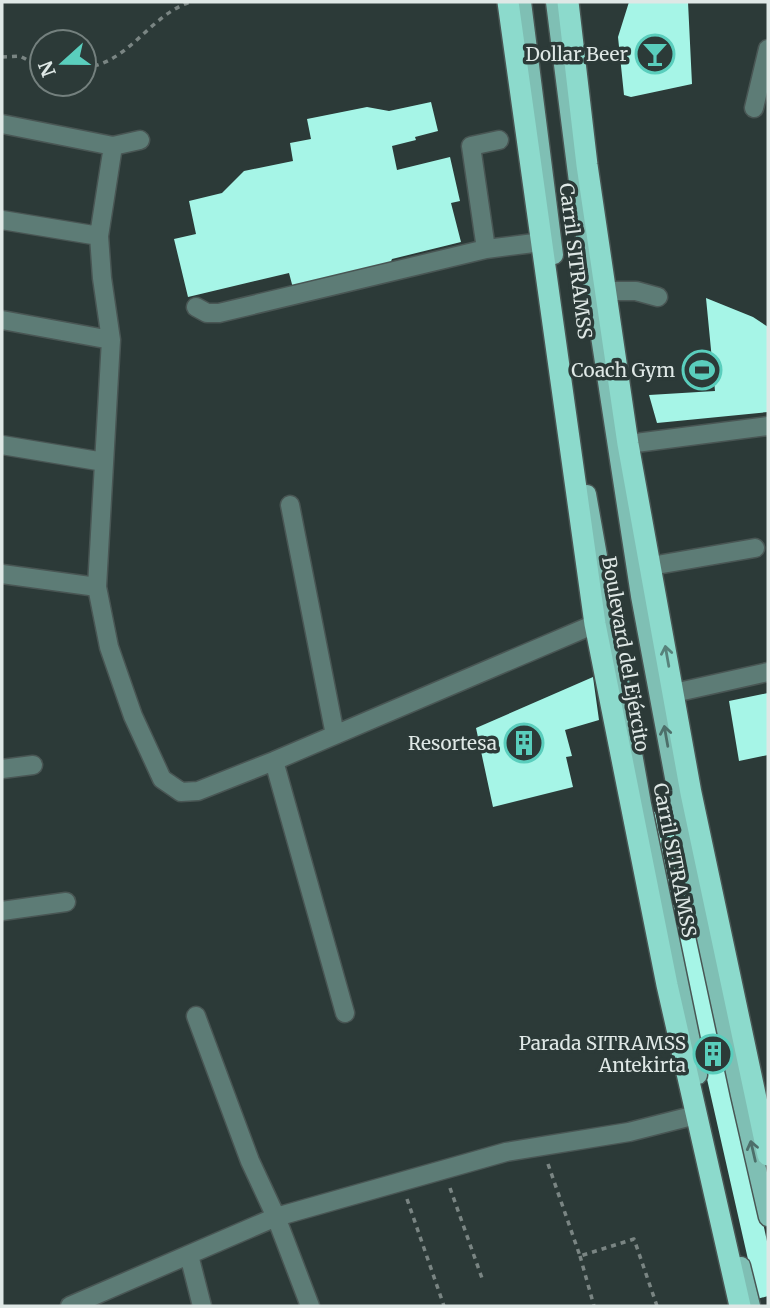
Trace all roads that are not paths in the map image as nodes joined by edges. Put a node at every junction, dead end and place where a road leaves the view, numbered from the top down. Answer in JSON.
{"nodes":[{"id":1,"x":508,"y":2,"type":"edge"},
{"id":2,"x":522,"y":2,"type":"edge"},
{"id":3,"x":555,"y":2,"type":"edge"},
{"id":4,"x":568,"y":2,"type":"edge"},
{"id":5,"x":768,"y":49,"type":"edge"},
{"id":6,"x":754,"y":107,"type":"dead end"},
{"id":7,"x":2,"y":124,"type":"edge"},
{"id":8,"x":140,"y":140,"type":"dead end"},
{"id":9,"x":499,"y":140,"type":"dead end"},
{"id":10,"x":113,"y":146,"type":"junction"},
{"id":11,"x":2,"y":220,"type":"edge"},
{"id":12,"x":99,"y":236,"type":"junction"},
{"id":13,"x":542,"y":242,"type":"junction"},
{"id":14,"x":486,"y":249,"type":"junction"},
{"id":15,"x":606,"y":291,"type":"junction"},
{"id":16,"x":658,"y":298,"type":"dead end"},
{"id":17,"x":197,"y":307,"type":"dead end"},
{"id":18,"x":2,"y":320,"type":"edge"},
{"id":19,"x":111,"y":340,"type":"junction"},
{"id":20,"x":768,"y":426,"type":"edge"},
{"id":21,"x":628,"y":444,"type":"junction"},
{"id":22,"x":2,"y":445,"type":"edge"},
{"id":23,"x":104,"y":462,"type":"junction"},
{"id":24,"x":290,"y":505,"type":"dead end"},
{"id":25,"x":755,"y":548,"type":"dead end"},
{"id":26,"x":651,"y":566,"type":"junction"},
{"id":27,"x":2,"y":574,"type":"edge"},
{"id":28,"x":97,"y":587,"type":"junction"},
{"id":29,"x":595,"y":624,"type":"junction"},
{"id":30,"x":768,"y":672,"type":"edge"},
{"id":31,"x":674,"y":693,"type":"junction"},
{"id":32,"x":335,"y":735,"type":"junction"},
{"id":33,"x":274,"y":761,"type":"junction"},
{"id":34,"x":33,"y":765,"type":"dead end"},
{"id":35,"x":2,"y":769,"type":"edge"},
{"id":36,"x":66,"y":902,"type":"dead end"},
{"id":37,"x":2,"y":911,"type":"edge"},
{"id":38,"x":345,"y":1013,"type":"dead end"},
{"id":39,"x":196,"y":1016,"type":"dead end"},
{"id":40,"x":696,"y":1115,"type":"junction"},
{"id":41,"x":768,"y":1150,"type":"edge"},
{"id":42,"x":276,"y":1217,"type":"junction"},
{"id":43,"x":768,"y":1217,"type":"edge"},
{"id":44,"x":189,"y":1255,"type":"junction"},
{"id":45,"x":70,"y":1306,"type":"edge"},
{"id":46,"x":202,"y":1306,"type":"edge"},
{"id":47,"x":310,"y":1306,"type":"edge"},
{"id":48,"x":740,"y":1306,"type":"edge"},
{"id":49,"x":751,"y":1306,"type":"edge"}],
"edges":[{"from":1,"to":13,"type":"highway","name":"Boulevard del Ejército"},
{"from":2,"to":49,"type":"main road","name":"Carril SITRAMSS"},
{"from":43,"to":3,"type":"main road","name":"Carril SITRAMSS","one_way":true},
{"from":4,"to":15,"type":"highway","name":"Boulevard del Ejército"},
{"from":5,"to":6,"type":"street"},
{"from":7,"to":10,"type":"street"},
{"from":8,"to":10,"type":"street"},
{"from":9,"to":14,"type":"street"},
{"from":10,"to":12,"type":"street"},
{"from":11,"to":12,"type":"street"},
{"from":12,"to":19,"type":"street"},
{"from":13,"to":14,"type":"street"},
{"from":13,"to":29,"type":"highway","name":"Boulevard del Ejército"},
{"from":14,"to":17,"type":"street"},
{"from":15,"to":16,"type":"street"},
{"from":15,"to":21,"type":"highway","name":"Boulevard del Ejército"},
{"from":18,"to":19,"type":"street"},
{"from":19,"to":23,"type":"street"},
{"from":20,"to":21,"type":"street"},
{"from":21,"to":26,"type":"highway","name":"Boulevard del Ejército"},
{"from":22,"to":23,"type":"street"},
{"from":23,"to":28,"type":"street"},
{"from":24,"to":32,"type":"street"},
{"from":25,"to":26,"type":"street"},
{"from":31,"to":26,"type":"highway","name":"Boulevard del Ejército","one_way":true},
{"from":27,"to":28,"type":"street"},
{"from":28,"to":33,"type":"street"},
{"from":29,"to":32,"type":"street"},
{"from":29,"to":40,"type":"highway","name":"Boulevard del Ejército"},
{"from":30,"to":31,"type":"street"},
{"from":31,"to":41,"type":"highway","name":"Boulevard del Ejército"},
{"from":32,"to":33,"type":"street"},
{"from":33,"to":38,"type":"street"},
{"from":34,"to":35,"type":"street"},
{"from":36,"to":37,"type":"street"},
{"from":39,"to":42,"type":"street"},
{"from":40,"to":42,"type":"street"},
{"from":40,"to":48,"type":"highway","name":"Boulevard del Ejército"},
{"from":42,"to":44,"type":"street"},
{"from":42,"to":47,"type":"street"},
{"from":44,"to":45,"type":"street"},
{"from":44,"to":46,"type":"street"}]}
